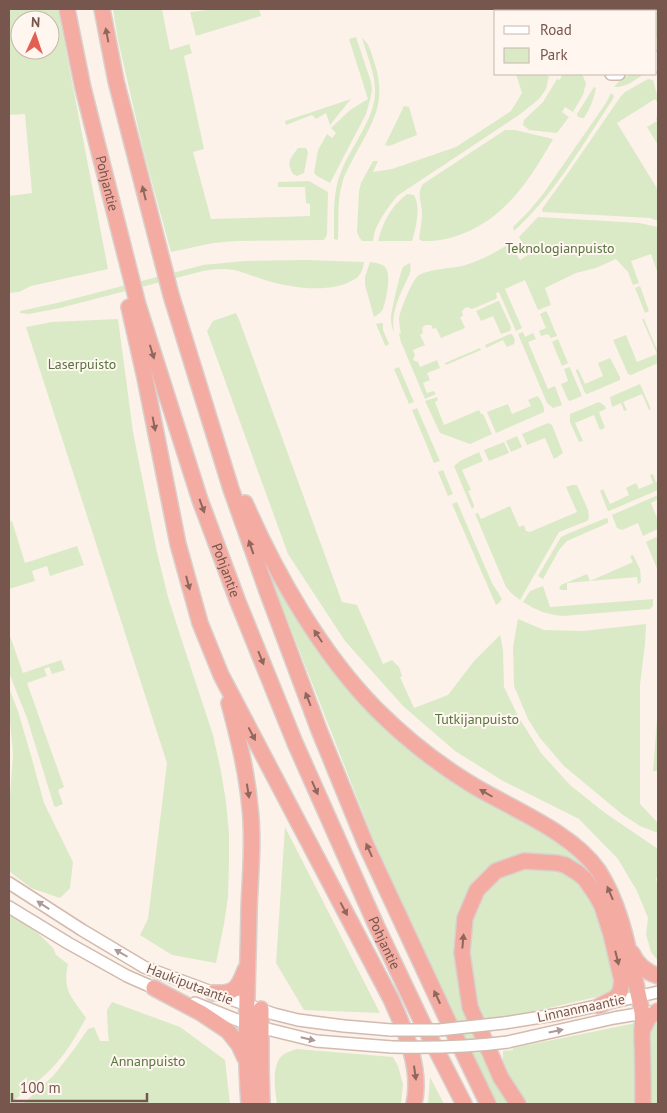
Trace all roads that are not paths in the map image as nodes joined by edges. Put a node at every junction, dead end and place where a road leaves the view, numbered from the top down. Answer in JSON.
{"nodes":[{"id":1,"x":67,"y":9,"type":"edge"},
{"id":2,"x":102,"y":9,"type":"edge"},
{"id":3,"x":133,"y":306,"type":"junction"},
{"id":4,"x":202,"y":400,"type":"junction"},
{"id":5,"x":221,"y":675,"type":"junction"},
{"id":6,"x":9,"y":883,"type":"edge"},
{"id":7,"x":9,"y":907,"type":"edge"},
{"id":8,"x":626,"y":939,"type":"junction"},
{"id":9,"x":249,"y":962,"type":"junction"},
{"id":10,"x":658,"y":976,"type":"edge"},
{"id":11,"x":154,"y":988,"type":"junction"},
{"id":12,"x":658,"y":992,"type":"edge"},
{"id":13,"x":213,"y":993,"type":"junction"},
{"id":14,"x":639,"y":996,"type":"junction"},
{"id":15,"x":598,"y":1006,"type":"junction"},
{"id":16,"x":254,"y":1007,"type":"junction"},
{"id":17,"x":658,"y":1010,"type":"edge"},
{"id":18,"x":642,"y":1014,"type":"junction"},
{"id":19,"x":254,"y":1026,"type":"junction"},
{"id":20,"x":392,"y":1030,"type":"joint"},
{"id":21,"x":642,"y":1031,"type":"junction"},
{"id":22,"x":392,"y":1047,"type":"joint"},
{"id":23,"x":247,"y":1062,"type":"junction"},
{"id":24,"x":248,"y":1104,"type":"edge"},
{"id":25,"x":262,"y":1104,"type":"edge"},
{"id":26,"x":414,"y":1104,"type":"edge"},
{"id":27,"x":464,"y":1104,"type":"edge"},
{"id":28,"x":488,"y":1104,"type":"edge"},
{"id":29,"x":518,"y":1104,"type":"edge"},
{"id":30,"x":643,"y":1104,"type":"edge"}],
"edges":[{"from":1,"to":3,"type":"highway","name":"Pohjantie"},
{"from":4,"to":2,"type":"highway","name":"Pohjantie","one_way":true},
{"from":3,"to":5,"type":"highway","one_way":true},
{"from":3,"to":27,"type":"highway","name":"Pohjantie","one_way":true},
{"from":8,"to":4,"type":"highway","one_way":true},
{"from":28,"to":4,"type":"highway","name":"Pohjantie","one_way":true},
{"from":5,"to":9,"type":"highway","one_way":true},
{"from":5,"to":26,"type":"highway","one_way":true},
{"from":13,"to":6,"type":"main road","name":"Haukiputaantie","one_way":true},
{"from":7,"to":11,"type":"main road","name":"Haukiputaantie"},
{"from":8,"to":10,"type":"highway"},
{"from":8,"to":14,"type":"highway"},
{"from":9,"to":13,"type":"highway"},
{"from":9,"to":16,"type":"highway"},
{"from":11,"to":19,"type":"main road","name":"Haukiputaantie"},
{"from":11,"to":23,"type":"highway"},
{"from":12,"to":14,"type":"main road","name":"Linnanmaantie"},
{"from":13,"to":16,"type":"main road","name":"Haukiputaantie"},
{"from":14,"to":15,"type":"main road","name":"Linnanmaantie"},
{"from":14,"to":18,"type":"highway"},
{"from":15,"to":20,"type":"main road","name":"Linnanmaantie","bridge":true},
{"from":29,"to":15,"type":"highway","one_way":true},
{"from":16,"to":19,"type":"highway"},
{"from":16,"to":20,"type":"main road","name":"Haukiputaantie"},
{"from":17,"to":18,"type":"main road","name":"Linnanmaantie"},
{"from":17,"to":21,"type":"highway"},
{"from":18,"to":21,"type":"highway"},
{"from":22,"to":18,"type":"main road","name":"Linnanmaantie","one_way":true,"bridge":true},
{"from":19,"to":22,"type":"main road","name":"Haukiputaantie","one_way":true},
{"from":19,"to":23,"type":"highway"},
{"from":19,"to":25,"type":"highway"},
{"from":21,"to":30,"type":"highway"},
{"from":23,"to":24,"type":"highway"}]}
